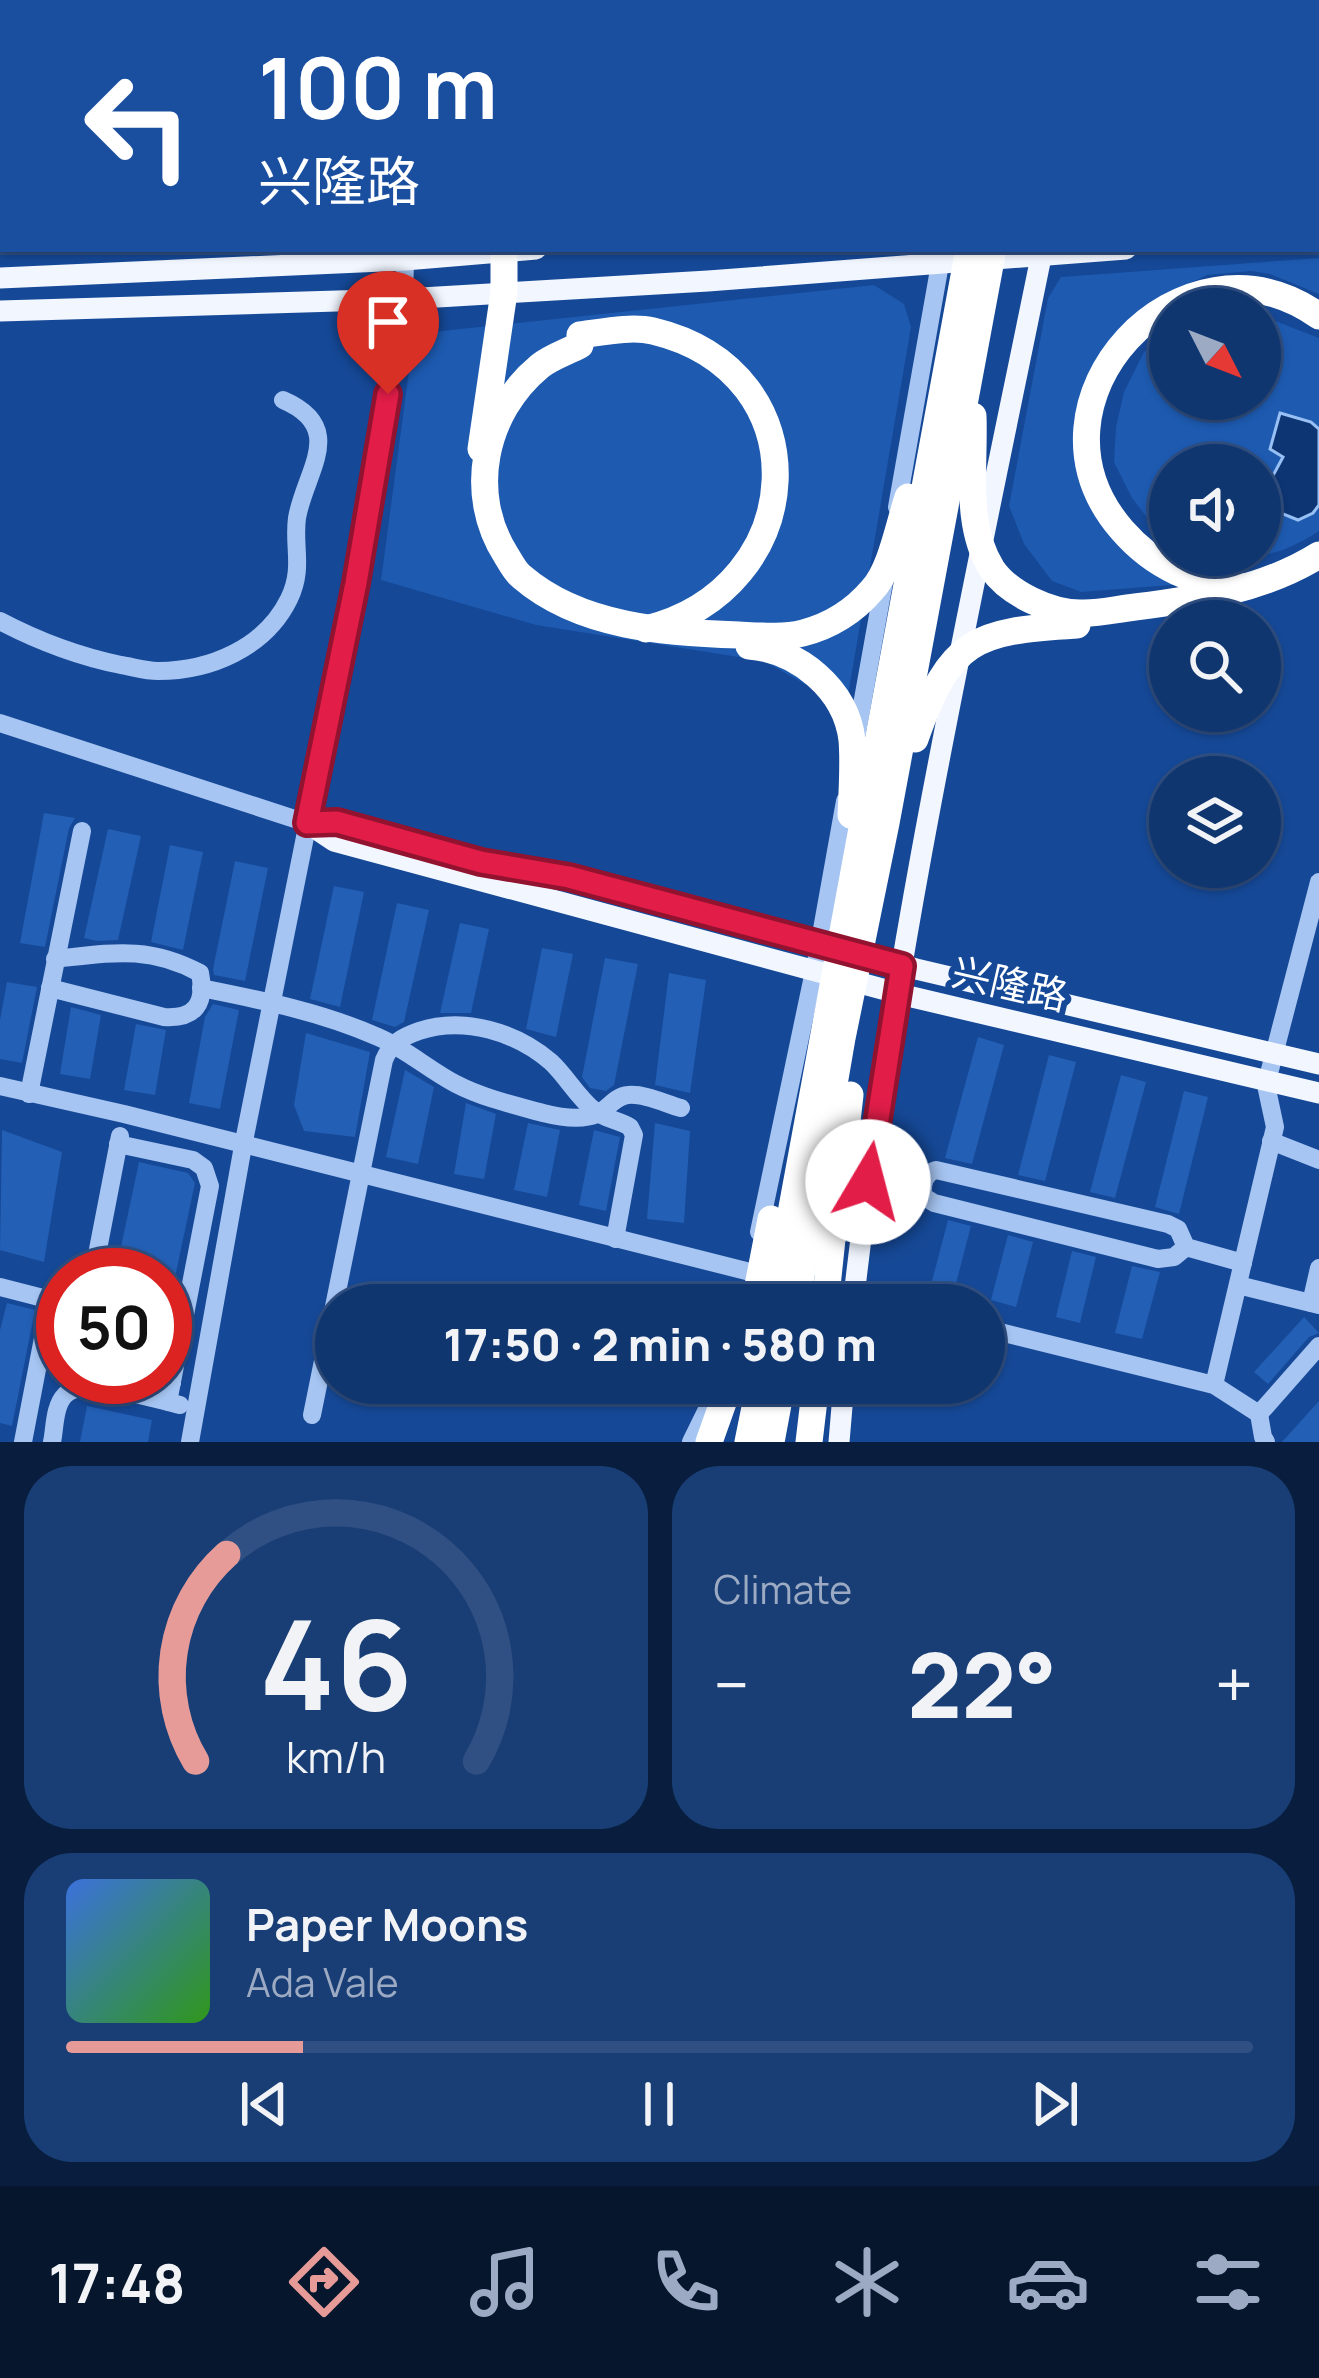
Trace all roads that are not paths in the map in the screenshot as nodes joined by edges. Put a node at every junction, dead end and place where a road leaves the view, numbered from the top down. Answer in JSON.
{"nodes":[{"id":1,"x":497,"y":252,"type":"edge"},
{"id":2,"x":509,"y":252,"type":"edge"},
{"id":3,"x":968,"y":252,"type":"edge"},
{"id":4,"x":992,"y":252,"type":"edge"},
{"id":5,"x":1094,"y":252,"type":"edge"},
{"id":6,"x":1041,"y":257,"type":"junction"},
{"id":7,"x":405,"y":260,"type":"junction"},
{"id":8,"x":940,"y":264,"type":"junction"},
{"id":9,"x":0,"y":278,"type":"edge"},
{"id":10,"x":512,"y":292,"type":"junction"},
{"id":11,"x":404,"y":299,"type":"junction"},
{"id":12,"x":1281,"y":308,"type":"edge"},
{"id":13,"x":0,"y":311,"type":"edge"},
{"id":14,"x":1319,"y":316,"type":"edge"},
{"id":15,"x":1149,"y":328,"type":"edge"},
{"id":16,"x":1319,"y":329,"type":"edge"},
{"id":17,"x":971,"y":367,"type":"junction"},
{"id":18,"x":944,"y":384,"type":"junction"},
{"id":19,"x":283,"y":400,"type":"dead end"},
{"id":20,"x":483,"y":467,"type":"junction"},
{"id":21,"x":1319,"y":544,"type":"edge"},
{"id":22,"x":1149,"y":548,"type":"edge"},
{"id":23,"x":1149,"y":553,"type":"edge"},
{"id":24,"x":1319,"y":560,"type":"edge"},
{"id":25,"x":1281,"y":563,"type":"edge"},
{"id":26,"x":1188,"y":576,"type":"edge"},
{"id":27,"x":0,"y":621,"type":"edge"},
{"id":28,"x":0,"y":723,"type":"edge"},
{"id":29,"x":918,"y":732,"type":"junction"},
{"id":30,"x":851,"y":808,"type":"junction"},
{"id":31,"x":307,"y":823,"type":"junction"},
{"id":32,"x":886,"y":823,"type":"junction"},
{"id":33,"x":82,"y":831,"type":"dead end"},
{"id":34,"x":1319,"y":882,"type":"edge"},
{"id":35,"x":849,"y":897,"type":"junction"},
{"id":36,"x":820,"y":944,"type":"junction"},
{"id":37,"x":55,"y":959,"type":"junction"},
{"id":38,"x":902,"y":966,"type":"junction"},
{"id":39,"x":814,"y":972,"type":"junction"},
{"id":40,"x":50,"y":988,"type":"junction"},
{"id":41,"x":202,"y":988,"type":"junction"},
{"id":42,"x":898,"y":994,"type":"junction"},
{"id":43,"x":272,"y":1003,"type":"junction"},
{"id":44,"x":833,"y":1036,"type":"junction"},
{"id":45,"x":393,"y":1044,"type":"junction"},
{"id":46,"x":1274,"y":1053,"type":"junction"},
{"id":47,"x":1319,"y":1064,"type":"edge"},
{"id":48,"x":1267,"y":1082,"type":"junction"},
{"id":49,"x":0,"y":1086,"type":"edge"},
{"id":50,"x":1319,"y":1093,"type":"edge"},
{"id":51,"x":29,"y":1094,"type":"junction"},
{"id":52,"x":681,"y":1108,"type":"dead end"},
{"id":53,"x":598,"y":1113,"type":"junction"},
{"id":54,"x":124,"y":1114,"type":"junction"},
{"id":55,"x":1271,"y":1142,"type":"junction"},
{"id":56,"x":118,"y":1144,"type":"junction"},
{"id":57,"x":243,"y":1146,"type":"junction"},
{"id":58,"x":1319,"y":1160,"type":"edge"},
{"id":59,"x":361,"y":1174,"type":"junction"},
{"id":60,"x":834,"y":1234,"type":"junction"},
{"id":61,"x":615,"y":1239,"type":"junction"},
{"id":62,"x":1186,"y":1246,"type":"junction"},
{"id":63,"x":99,"y":1248,"type":"edge"},
{"id":64,"x":1243,"y":1263,"type":"junction"},
{"id":65,"x":1319,"y":1268,"type":"edge"},
{"id":66,"x":192,"y":1282,"type":"edge"},
{"id":67,"x":346,"y":1284,"type":"edge"},
{"id":68,"x":722,"y":1284,"type":"edge"},
{"id":69,"x":758,"y":1284,"type":"edge"},
{"id":70,"x":758,"y":1284,"type":"edge"},
{"id":71,"x":759,"y":1284,"type":"edge"},
{"id":72,"x":799,"y":1284,"type":"edge"},
{"id":73,"x":828,"y":1284,"type":"edge"},
{"id":74,"x":856,"y":1284,"type":"edge"},
{"id":75,"x":1238,"y":1285,"type":"junction"},
{"id":76,"x":0,"y":1287,"type":"edge"},
{"id":77,"x":1315,"y":1304,"type":"edge"},
{"id":78,"x":1005,"y":1333,"type":"edge"},
{"id":79,"x":1319,"y":1346,"type":"edge"},
{"id":80,"x":1214,"y":1385,"type":"junction"},
{"id":81,"x":58,"y":1404,"type":"edge"},
{"id":82,"x":187,"y":1404,"type":"edge"},
{"id":83,"x":318,"y":1404,"type":"edge"},
{"id":84,"x":708,"y":1404,"type":"edge"},
{"id":85,"x":723,"y":1404,"type":"edge"},
{"id":86,"x":756,"y":1404,"type":"edge"},
{"id":87,"x":778,"y":1404,"type":"edge"},
{"id":88,"x":814,"y":1404,"type":"edge"},
{"id":89,"x":842,"y":1404,"type":"edge"},
{"id":90,"x":196,"y":1410,"type":"junction"},
{"id":91,"x":312,"y":1414,"type":"dead end"},
{"id":92,"x":1259,"y":1414,"type":"junction"},
{"id":93,"x":23,"y":1442,"type":"edge"},
{"id":94,"x":52,"y":1442,"type":"edge"},
{"id":95,"x":190,"y":1442,"type":"edge"},
{"id":96,"x":691,"y":1442,"type":"edge"},
{"id":97,"x":709,"y":1442,"type":"edge"},
{"id":98,"x":748,"y":1442,"type":"edge"},
{"id":99,"x":771,"y":1442,"type":"edge"},
{"id":100,"x":809,"y":1442,"type":"edge"},
{"id":101,"x":839,"y":1442,"type":"edge"},
{"id":102,"x":1266,"y":1442,"type":"edge"}],
"edges":[{"from":1,"to":7,"type":"main road"},
{"from":2,"to":10,"type":"highway"},
{"from":3,"to":18,"type":"highway","bridge":true},
{"from":4,"to":17,"type":"highway","bridge":true},
{"from":5,"to":6,"type":"main road"},
{"from":6,"to":8,"type":"main road"},
{"from":6,"to":38,"type":"main road"},
{"from":7,"to":9,"type":"main road"},
{"from":7,"to":11,"type":"street"},
{"from":8,"to":10,"type":"main road"},
{"from":8,"to":36,"type":"street"},
{"from":10,"to":11,"type":"main road"},
{"from":10,"to":20,"type":"highway"},
{"from":11,"to":13,"type":"main road"},
{"from":11,"to":31,"type":"street"},
{"from":12,"to":16,"type":"highway"},
{"from":14,"to":23,"type":"highway"},
{"from":15,"to":22,"type":"highway"},
{"from":17,"to":24,"type":"highway","bridge":true},
{"from":17,"to":32,"type":"highway","bridge":true},
{"from":18,"to":20,"type":"highway","bridge":true},
{"from":18,"to":35,"type":"highway","bridge":true},
{"from":19,"to":27,"type":"street"},
{"from":20,"to":30,"type":"highway","bridge":true},
{"from":21,"to":25,"type":"highway"},
{"from":24,"to":26,"type":"highway"},
{"from":24,"to":29,"type":"highway","bridge":true},
{"from":28,"to":31,"type":"street"},
{"from":29,"to":32,"type":"highway","bridge":true},
{"from":29,"to":60,"type":"highway","bridge":true},
{"from":30,"to":35,"type":"highway","bridge":true},
{"from":30,"to":69,"type":"highway","bridge":true},
{"from":31,"to":36,"type":"main road","name":"兴隆路"},
{"from":31,"to":39,"type":"main road","name":"兴隆路"},
{"from":31,"to":43,"type":"street"},
{"from":32,"to":44,"type":"highway","bridge":true},
{"from":33,"to":37,"type":"street"},
{"from":34,"to":46,"type":"street"},
{"from":35,"to":44,"type":"highway","bridge":true},
{"from":36,"to":38,"type":"main road","name":"兴隆路"},
{"from":36,"to":39,"type":"street"},
{"from":37,"to":40,"type":"street"},
{"from":37,"to":41,"type":"street"},
{"from":38,"to":42,"type":"main road"},
{"from":38,"to":46,"type":"main road","name":"兴隆路"},
{"from":39,"to":42,"type":"main road","name":"兴隆路"},
{"from":39,"to":70,"type":"street"},
{"from":40,"to":41,"type":"street"},
{"from":40,"to":51,"type":"street"},
{"from":41,"to":43,"type":"street"},
{"from":42,"to":48,"type":"main road","name":"兴隆路"},
{"from":42,"to":74,"type":"main road"},
{"from":43,"to":45,"type":"street"},
{"from":43,"to":57,"type":"street"},
{"from":44,"to":60,"type":"highway","bridge":true},
{"from":44,"to":71,"type":"highway","bridge":true},
{"from":44,"to":72,"type":"highway","bridge":true},
{"from":45,"to":53,"type":"street"},
{"from":45,"to":53,"type":"street"},
{"from":45,"to":59,"type":"street"},
{"from":46,"to":47,"type":"main road","name":"兴隆路"},
{"from":46,"to":48,"type":"street"},
{"from":48,"to":50,"type":"main road","name":"兴隆路"},
{"from":48,"to":55,"type":"street"},
{"from":49,"to":51,"type":"street"},
{"from":51,"to":54,"type":"street"},
{"from":52,"to":53,"type":"street"},
{"from":53,"to":61,"type":"street"},
{"from":54,"to":56,"type":"street"},
{"from":54,"to":57,"type":"street"},
{"from":55,"to":58,"type":"street"},
{"from":55,"to":64,"type":"street"},
{"from":56,"to":63,"type":"street"},
{"from":56,"to":66,"type":"street"},
{"from":57,"to":59,"type":"street"},
{"from":57,"to":90,"type":"street"},
{"from":59,"to":61,"type":"street"},
{"from":59,"to":67,"type":"street"},
{"from":60,"to":73,"type":"highway","bridge":true},
{"from":61,"to":68,"type":"street"},
{"from":62,"to":62,"type":"street"},
{"from":62,"to":64,"type":"street"},
{"from":64,"to":75,"type":"street"},
{"from":65,"to":77,"type":"street"},
{"from":75,"to":77,"type":"street"},
{"from":75,"to":80,"type":"street"},
{"from":76,"to":93,"type":"street"},
{"from":78,"to":80,"type":"street"},
{"from":79,"to":92,"type":"street"},
{"from":80,"to":92,"type":"street"},
{"from":81,"to":94,"type":"street"},
{"from":82,"to":90,"type":"street"},
{"from":83,"to":91,"type":"street"},
{"from":84,"to":96,"type":"street"},
{"from":85,"to":97,"type":"highway"},
{"from":86,"to":98,"type":"highway"},
{"from":87,"to":99,"type":"highway"},
{"from":88,"to":100,"type":"highway"},
{"from":89,"to":101,"type":"main road"},
{"from":90,"to":95,"type":"street"},
{"from":92,"to":102,"type":"street"}]}
